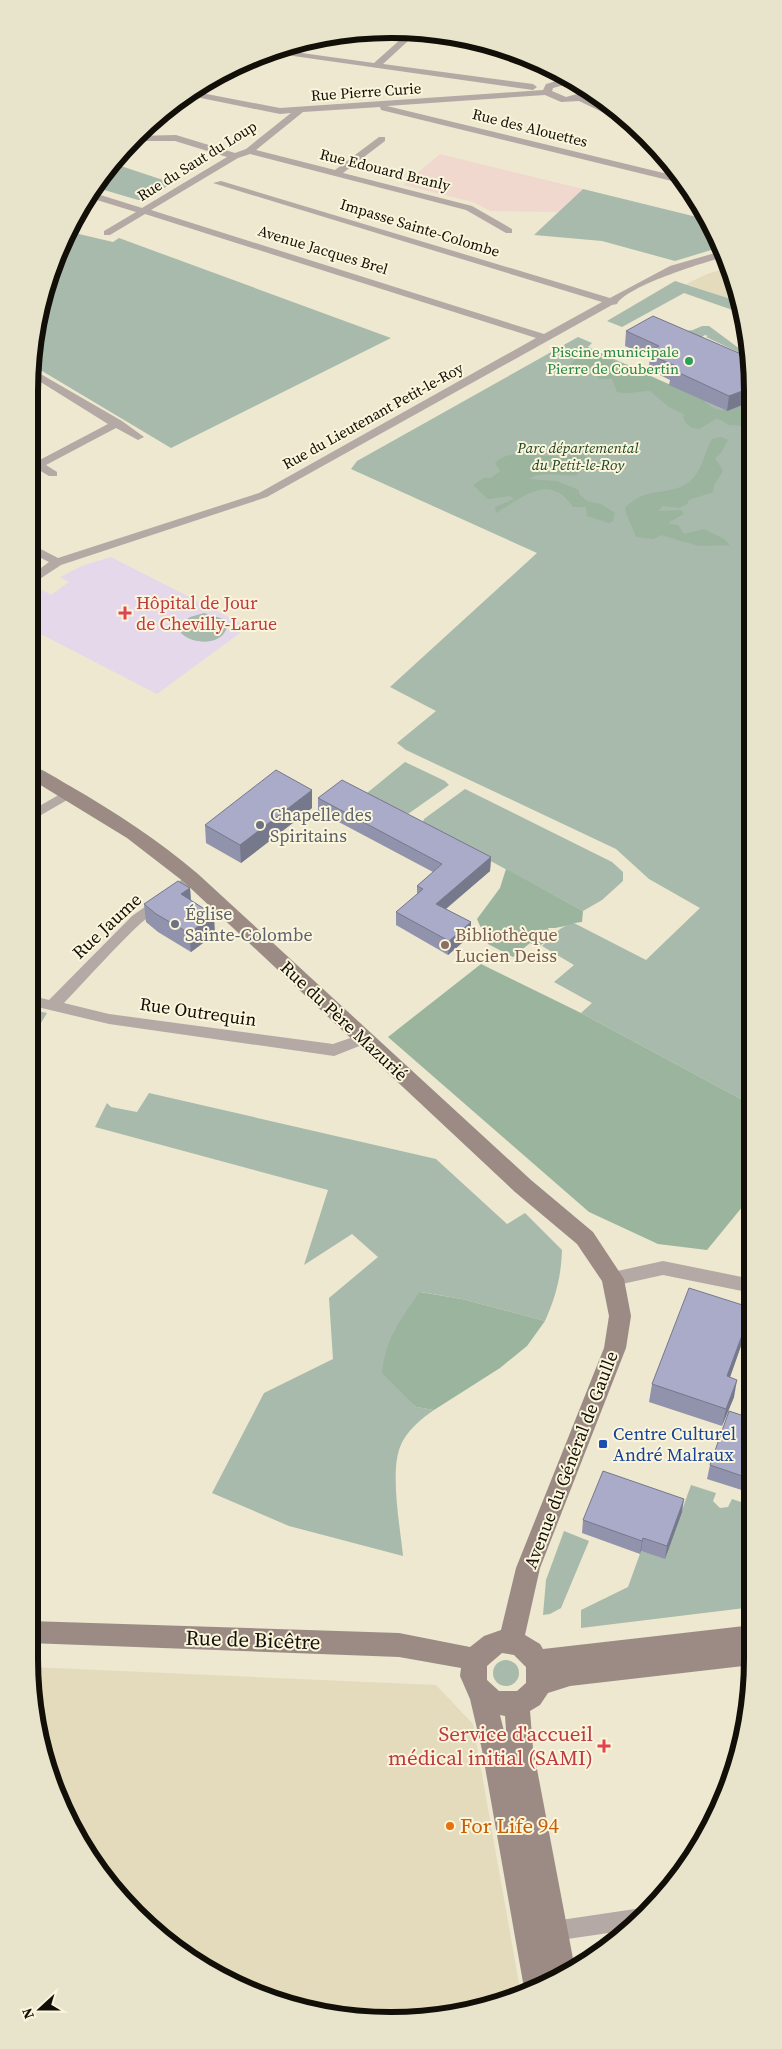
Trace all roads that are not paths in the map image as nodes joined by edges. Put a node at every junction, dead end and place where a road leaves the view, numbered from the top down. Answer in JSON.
{"nodes":[{"id":1,"x":407,"y":38,"type":"edge"},
{"id":2,"x":287,"y":53,"type":"edge"},
{"id":3,"x":376,"y":65,"type":"junction"},
{"id":4,"x":560,"y":81,"type":"edge"},
{"id":5,"x":547,"y":90,"type":"junction"},
{"id":6,"x":582,"y":94,"type":"edge"},
{"id":7,"x":198,"y":95,"type":"edge"},
{"id":8,"x":370,"y":105,"type":"junction"},
{"id":9,"x":299,"y":111,"type":"junction"},
{"id":10,"x":382,"y":138,"type":"dead end"},
{"id":11,"x":143,"y":139,"type":"edge"},
{"id":12,"x":249,"y":151,"type":"junction"},
{"id":13,"x":235,"y":156,"type":"junction"},
{"id":14,"x":337,"y":173,"type":"junction"},
{"id":15,"x":673,"y":179,"type":"edge"},
{"id":16,"x":218,"y":183,"type":"dead end"},
{"id":17,"x":96,"y":196,"type":"edge"},
{"id":18,"x":146,"y":211,"type":"junction"},
{"id":19,"x":509,"y":231,"type":"dead end"},
{"id":20,"x":107,"y":233,"type":"dead end"},
{"id":21,"x":718,"y":255,"type":"edge"},
{"id":22,"x":613,"y":302,"type":"junction"},
{"id":23,"x":546,"y":339,"type":"junction"},
{"id":24,"x":38,"y":377,"type":"edge"},
{"id":25,"x":118,"y":423,"type":"junction"},
{"id":26,"x":138,"y":437,"type":"dead end"},
{"id":27,"x":53,"y":474,"type":"dead end"},
{"id":28,"x":38,"y":552,"type":"edge"},
{"id":29,"x":57,"y":562,"type":"junction"},
{"id":30,"x":38,"y":576,"type":"edge"},
{"id":31,"x":38,"y":776,"type":"edge"},
{"id":32,"x":69,"y":793,"type":"junction"},
{"id":33,"x":38,"y":812,"type":"edge"},
{"id":34,"x":191,"y":878,"type":"junction"},
{"id":35,"x":38,"y":1002,"type":"edge"},
{"id":36,"x":52,"y":1006,"type":"junction"},
{"id":37,"x":362,"y":1039,"type":"junction"},
{"id":38,"x":613,"y":1279,"type":"junction"},
{"id":39,"x":744,"y":1284,"type":"edge"},
{"id":40,"x":38,"y":1632,"type":"edge"},
{"id":41,"x":744,"y":1638,"type":"edge"},
{"id":42,"x":511,"y":1642,"type":"junction"},
{"id":43,"x":744,"y":1654,"type":"edge"},
{"id":44,"x":475,"y":1660,"type":"junction"},
{"id":45,"x":539,"y":1672,"type":"junction"},
{"id":46,"x":482,"y":1694,"type":"junction"},
{"id":47,"x":517,"y":1704,"type":"junction"},
{"id":48,"x":628,"y":1920,"type":"edge"},
{"id":49,"x":554,"y":1931,"type":"junction"},
{"id":50,"x":561,"y":1968,"type":"edge"},
{"id":51,"x":537,"y":1980,"type":"edge"}],
"edges":[{"from":1,"to":3,"type":"street"},
{"from":2,"to":3,"type":"street"},
{"from":3,"to":5,"type":"street"},
{"from":4,"to":5,"type":"street"},
{"from":5,"to":6,"type":"street"},
{"from":5,"to":8,"type":"street","name":"Rue Pierre Curie"},
{"from":7,"to":9,"type":"street","name":"Rue Pierre Curie"},
{"from":8,"to":9,"type":"street","name":"Rue Pierre Curie"},
{"from":8,"to":15,"type":"street","name":"Rue des Alouettes"},
{"from":9,"to":12,"type":"street","name":"Rue du Saut du Loup"},
{"from":10,"to":14,"type":"street"},
{"from":11,"to":13,"type":"street"},
{"from":12,"to":13,"type":"street","name":"Rue du Saut du Loup"},
{"from":12,"to":14,"type":"street","name":"Rue Edouard Branly"},
{"from":13,"to":18,"type":"street","name":"Rue du Saut du Loup"},
{"from":14,"to":19,"type":"street","name":"Rue Edouard Branly"},
{"from":16,"to":22,"type":"street","name":"Impasse Sainte-Colombe"},
{"from":17,"to":18,"type":"street","name":"Avenue Jacques Brel"},
{"from":18,"to":20,"type":"street","name":"Rue du Saut du Loup"},
{"from":18,"to":23,"type":"street","name":"Avenue Jacques Brel"},
{"from":21,"to":22,"type":"street","name":"Rue du Lieutenant Petit-le-Roy"},
{"from":22,"to":23,"type":"street","name":"Rue du Lieutenant Petit-le-Roy"},
{"from":23,"to":29,"type":"street","name":"Rue du Lieutenant Petit-le-Roy"},
{"from":24,"to":25,"type":"street"},
{"from":25,"to":26,"type":"street"},
{"from":25,"to":27,"type":"street"},
{"from":28,"to":29,"type":"street"},
{"from":29,"to":30,"type":"street","name":"Rue du Lieutenant Petit-le-Roy"},
{"from":31,"to":32,"type":"main road","name":"Rue du Père Mazurié"},
{"from":32,"to":33,"type":"street"},
{"from":32,"to":34,"type":"main road","name":"Rue du Père Mazurié"},
{"from":34,"to":36,"type":"street","name":"Rue Jaume"},
{"from":34,"to":37,"type":"main road","name":"Rue du Père Mazurié"},
{"from":35,"to":36,"type":"street","name":"Rue Outrequin"},
{"from":36,"to":37,"type":"street","name":"Rue Outrequin"},
{"from":37,"to":38,"type":"main road","name":"Rue du Père Mazurié"},
{"from":38,"to":39,"type":"street"},
{"from":38,"to":42,"type":"main road","name":"Avenue du Général de Gaulle"},
{"from":40,"to":44,"type":"main road","name":"Rue de Bicêtre"},
{"from":41,"to":45,"type":"main road"},
{"from":42,"to":44,"type":"main road"},
{"from":42,"to":45,"type":"main road"},
{"from":43,"to":45,"type":"main road"},
{"from":44,"to":46,"type":"main road"},
{"from":45,"to":47,"type":"main road"},
{"from":46,"to":47,"type":"main road"},
{"from":46,"to":51,"type":"main road"},
{"from":47,"to":49,"type":"main road"},
{"from":48,"to":49,"type":"street"},
{"from":49,"to":50,"type":"main road"}]}
